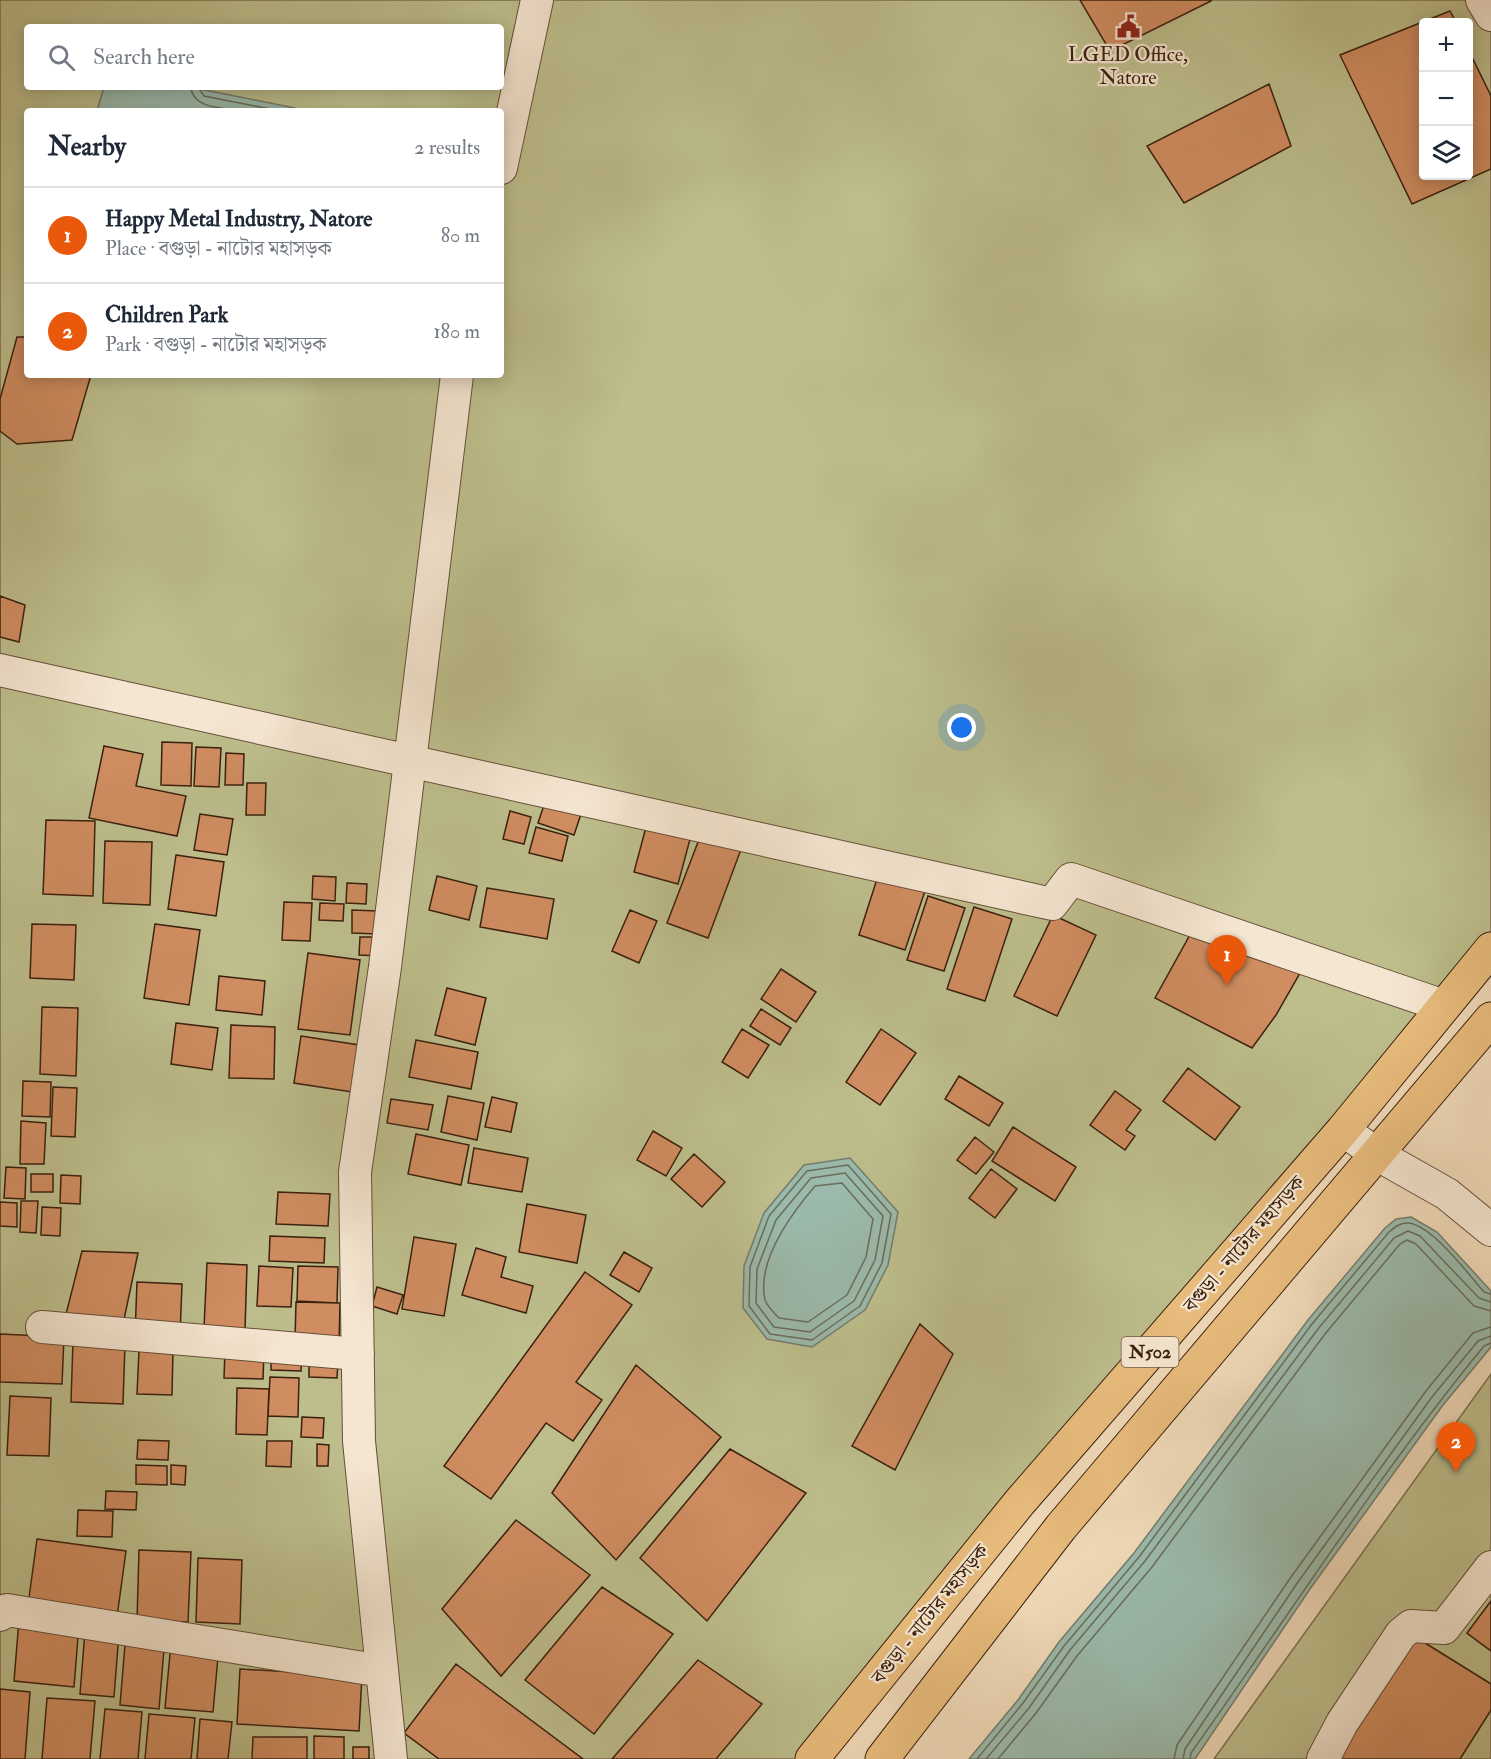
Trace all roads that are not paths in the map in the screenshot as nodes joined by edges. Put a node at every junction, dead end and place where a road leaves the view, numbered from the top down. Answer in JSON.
{"nodes":[{"id":1,"x":537,"y":0,"type":"edge"},
{"id":2,"x":1482,"y":0,"type":"edge"},
{"id":3,"x":1491,"y":15,"type":"edge"},
{"id":4,"x":504,"y":154,"type":"edge"},
{"id":5,"x":457,"y":378,"type":"edge"},
{"id":6,"x":0,"y":670,"type":"edge"},
{"id":7,"x":410,"y":761,"type":"junction"},
{"id":8,"x":1491,"y":949,"type":"edge"},
{"id":9,"x":1444,"y":1006,"type":"junction"},
{"id":10,"x":1491,"y":1019,"type":"edge"},
{"id":11,"x":1343,"y":1130,"type":"junction"},
{"id":12,"x":1378,"y":1155,"type":"junction"},
{"id":13,"x":1491,"y":1230,"type":"edge"},
{"id":14,"x":42,"y":1327,"type":"dead end"},
{"id":15,"x":358,"y":1354,"type":"junction"},
{"id":16,"x":1491,"y":1567,"type":"edge"},
{"id":17,"x":0,"y":1615,"type":"edge"},
{"id":18,"x":382,"y":1671,"type":"junction"},
{"id":19,"x":391,"y":1759,"type":"edge"},
{"id":20,"x":812,"y":1759,"type":"edge"},
{"id":21,"x":882,"y":1759,"type":"edge"},
{"id":22,"x":1323,"y":1759,"type":"edge"}],
"edges":[{"from":1,"to":4,"type":"street"},
{"from":2,"to":3,"type":"street"},
{"from":5,"to":7,"type":"street"},
{"from":6,"to":7,"type":"street"},
{"from":7,"to":9,"type":"street"},
{"from":7,"to":15,"type":"street"},
{"from":8,"to":9,"type":"highway","name":"বগুড়া - নাটোর মহাসড়ক","number":"N502"},
{"from":9,"to":11,"type":"highway","name":"বগুড়া - নাটোর মহাসড়ক","number":"N502"},
{"from":10,"to":12,"type":"highway","number":"N502"},
{"from":11,"to":12,"type":"street"},
{"from":11,"to":20,"type":"highway","name":"বগুড়া - নাটোর মহাসড়ক","number":"N502"},
{"from":12,"to":13,"type":"street"},
{"from":12,"to":21,"type":"highway","number":"N502"},
{"from":14,"to":15,"type":"street"},
{"from":15,"to":18,"type":"street"},
{"from":16,"to":22,"type":"street"},
{"from":17,"to":18,"type":"street"},
{"from":18,"to":19,"type":"street"}]}
